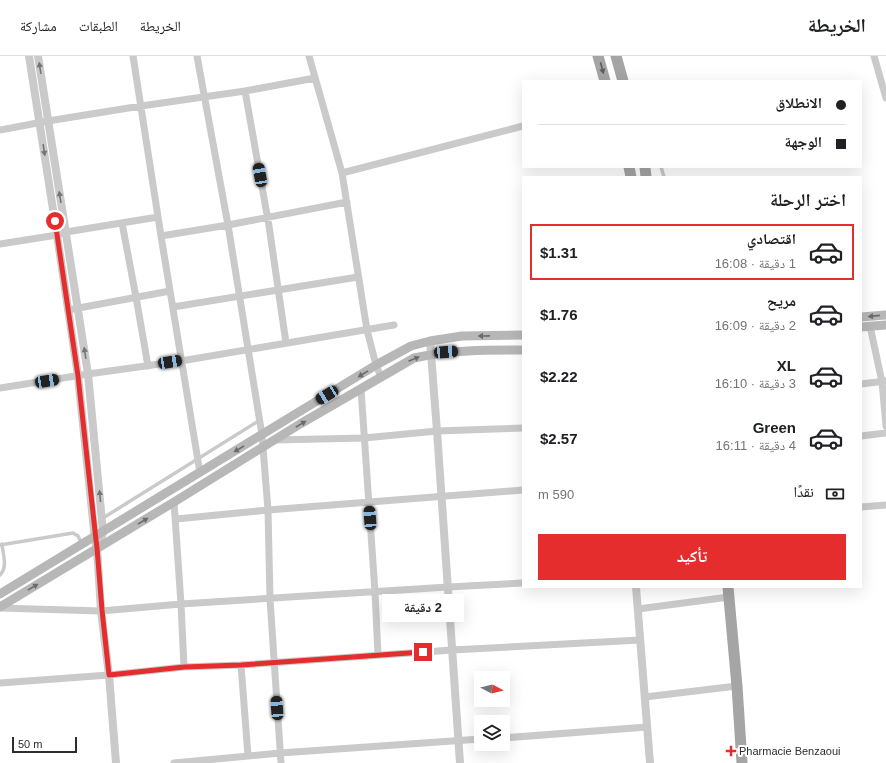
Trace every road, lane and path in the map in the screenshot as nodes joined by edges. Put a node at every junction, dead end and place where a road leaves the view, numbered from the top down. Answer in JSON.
{"nodes":[{"id":1,"x":29,"y":56,"type":"edge"},
{"id":2,"x":38,"y":56,"type":"edge"},
{"id":3,"x":133,"y":56,"type":"edge"},
{"id":4,"x":197,"y":56,"type":"edge"},
{"id":5,"x":309,"y":56,"type":"edge"},
{"id":6,"x":598,"y":56,"type":"edge"},
{"id":7,"x":616,"y":56,"type":"edge"},
{"id":8,"x":874,"y":56,"type":"edge"},
{"id":9,"x":315,"y":78,"type":"junction"},
{"id":10,"x":605,"y":80,"type":"edge"},
{"id":11,"x":623,"y":80,"type":"edge"},
{"id":12,"x":245,"y":90,"type":"junction"},
{"id":13,"x":205,"y":97,"type":"junction"},
{"id":14,"x":886,"y":97,"type":"edge"},
{"id":15,"x":141,"y":106,"type":"junction"},
{"id":16,"x":48,"y":121,"type":"junction"},
{"id":17,"x":40,"y":123,"type":"junction"},
{"id":18,"x":522,"y":126,"type":"edge"},
{"id":19,"x":0,"y":130,"type":"edge"},
{"id":20,"x":342,"y":173,"type":"junction"},
{"id":21,"x":347,"y":202,"type":"junction"},
{"id":22,"x":158,"y":218,"type":"junction"},
{"id":23,"x":267,"y":218,"type":"junction"},
{"id":24,"x":122,"y":223,"type":"junction"},
{"id":25,"x":228,"y":225,"type":"junction"},
{"id":26,"x":66,"y":232,"type":"junction"},
{"id":27,"x":57,"y":235,"type":"junction"},
{"id":28,"x":161,"y":236,"type":"junction"},
{"id":29,"x":0,"y":244,"type":"edge"},
{"id":30,"x":358,"y":277,"type":"junction"},
{"id":31,"x":170,"y":290,"type":"junction"},
{"id":32,"x":278,"y":290,"type":"junction"},
{"id":33,"x":240,"y":296,"type":"junction"},
{"id":34,"x":136,"y":297,"type":"junction"},
{"id":35,"x":173,"y":307,"type":"junction"},
{"id":36,"x":78,"y":308,"type":"junction"},
{"id":37,"x":68,"y":310,"type":"junction"},
{"id":38,"x":886,"y":314,"type":"edge"},
{"id":39,"x":862,"y":317,"type":"edge"},
{"id":40,"x":886,"y":325,"type":"edge"},
{"id":41,"x":394,"y":326,"type":"dead end"},
{"id":42,"x":865,"y":326,"type":"edge"},
{"id":43,"x":367,"y":330,"type":"junction"},
{"id":44,"x":522,"y":335,"type":"edge"},
{"id":45,"x":462,"y":336,"type":"junction"},
{"id":46,"x":430,"y":341,"type":"junction"},
{"id":47,"x":286,"y":343,"type":"junction"},
{"id":48,"x":248,"y":350,"type":"junction"},
{"id":49,"x":522,"y":350,"type":"edge"},
{"id":50,"x":464,"y":351,"type":"junction"},
{"id":51,"x":431,"y":354,"type":"junction"},
{"id":52,"x":182,"y":361,"type":"junction"},
{"id":53,"x":376,"y":365,"type":"junction"},
{"id":54,"x":148,"y":366,"type":"junction"},
{"id":55,"x":88,"y":374,"type":"junction"},
{"id":56,"x":78,"y":376,"type":"junction"},
{"id":57,"x":381,"y":377,"type":"junction"},
{"id":58,"x":884,"y":381,"type":"edge"},
{"id":59,"x":862,"y":384,"type":"edge"},
{"id":60,"x":0,"y":388,"type":"edge"},
{"id":61,"x":361,"y":389,"type":"junction"},
{"id":62,"x":260,"y":420,"type":"junction"},
{"id":63,"x":886,"y":426,"type":"edge"},
{"id":64,"x":522,"y":428,"type":"edge"},
{"id":65,"x":438,"y":431,"type":"junction"},
{"id":66,"x":886,"y":433,"type":"edge"},
{"id":67,"x":262,"y":435,"type":"junction"},
{"id":68,"x":862,"y":436,"type":"edge"},
{"id":69,"x":364,"y":438,"type":"junction"},
{"id":70,"x":275,"y":440,"type":"junction"},
{"id":71,"x":263,"y":447,"type":"junction"},
{"id":72,"x":198,"y":459,"type":"junction"},
{"id":73,"x":200,"y":473,"type":"junction"},
{"id":74,"x":522,"y":490,"type":"edge"},
{"id":75,"x":442,"y":496,"type":"junction"},
{"id":76,"x":174,"y":502,"type":"junction"},
{"id":77,"x":369,"y":503,"type":"junction"},
{"id":78,"x":886,"y":505,"type":"edge"},
{"id":79,"x":862,"y":507,"type":"edge"},
{"id":80,"x":268,"y":510,"type":"junction"},
{"id":81,"x":102,"y":519,"type":"junction"},
{"id":82,"x":176,"y":519,"type":"junction"},
{"id":83,"x":99,"y":534,"type":"junction"},
{"id":84,"x":1,"y":545,"type":"edge"},
{"id":85,"x":82,"y":545,"type":"junction"},
{"id":86,"x":97,"y":548,"type":"junction"},
{"id":87,"x":0,"y":575,"type":"edge"},
{"id":88,"x":522,"y":583,"type":"edge"},
{"id":89,"x":448,"y":587,"type":"junction"},
{"id":90,"x":636,"y":588,"type":"edge"},
{"id":91,"x":375,"y":592,"type":"junction"},
{"id":92,"x":728,"y":592,"type":"edge"},
{"id":93,"x":0,"y":594,"type":"edge"},
{"id":94,"x":270,"y":599,"type":"junction"},
{"id":95,"x":181,"y":604,"type":"junction"},
{"id":96,"x":0,"y":607,"type":"edge"},
{"id":97,"x":638,"y":609,"type":"junction"},
{"id":98,"x":102,"y":610,"type":"junction"},
{"id":99,"x":640,"y":640,"type":"junction"},
{"id":100,"x":452,"y":650,"type":"junction"},
{"id":101,"x":378,"y":655,"type":"junction"},
{"id":102,"x":274,"y":663,"type":"junction"},
{"id":103,"x":241,"y":665,"type":"junction"},
{"id":104,"x":184,"y":667,"type":"junction"},
{"id":105,"x":109,"y":675,"type":"junction"},
{"id":106,"x":0,"y":683,"type":"edge"},
{"id":107,"x":737,"y":686,"type":"junction"},
{"id":108,"x":645,"y":697,"type":"junction"},
{"id":109,"x":647,"y":727,"type":"junction"},
{"id":110,"x":510,"y":737,"type":"edge"},
{"id":111,"x":474,"y":740,"type":"edge"},
{"id":112,"x":459,"y":741,"type":"junction"},
{"id":113,"x":280,"y":753,"type":"junction"},
{"id":114,"x":248,"y":756,"type":"junction"},
{"id":115,"x":195,"y":762,"type":"edge"},
{"id":116,"x":116,"y":763,"type":"edge"},
{"id":117,"x":174,"y":763,"type":"edge"},
{"id":118,"x":281,"y":763,"type":"edge"},
{"id":119,"x":460,"y":763,"type":"edge"},
{"id":120,"x":650,"y":763,"type":"edge"},
{"id":121,"x":742,"y":763,"type":"edge"}],
"edges":[{"from":1,"to":17,"type":"street"},
{"from":16,"to":2,"type":"street","one_way":true},
{"from":3,"to":15,"type":"street"},
{"from":4,"to":13,"type":"street"},
{"from":5,"to":9,"type":"street"},
{"from":6,"to":10,"type":"main road","one_way":true},
{"from":7,"to":11,"type":"main road"},
{"from":8,"to":14,"type":"street"},
{"from":9,"to":12,"type":"street"},
{"from":9,"to":20,"type":"street"},
{"from":12,"to":13,"type":"street"},
{"from":12,"to":23,"type":"street"},
{"from":13,"to":15,"type":"street"},
{"from":13,"to":25,"type":"street"},
{"from":15,"to":16,"type":"street"},
{"from":15,"to":22,"type":"street"},
{"from":16,"to":17,"type":"street"},
{"from":26,"to":16,"type":"street","one_way":true},
{"from":17,"to":19,"type":"street"},
{"from":17,"to":27,"type":"street","one_way":true},
{"from":18,"to":20,"type":"street"},
{"from":20,"to":21,"type":"street"},
{"from":21,"to":23,"type":"street"},
{"from":21,"to":30,"type":"street"},
{"from":22,"to":24,"type":"street"},
{"from":22,"to":28,"type":"street"},
{"from":23,"to":25,"type":"street"},
{"from":23,"to":32,"type":"street"},
{"from":24,"to":26,"type":"street"},
{"from":24,"to":34,"type":"street"},
{"from":25,"to":28,"type":"street"},
{"from":25,"to":33,"type":"street"},
{"from":26,"to":27,"type":"street"},
{"from":26,"to":36,"type":"street"},
{"from":27,"to":29,"type":"street"},
{"from":27,"to":37,"type":"street"},
{"from":28,"to":31,"type":"street"},
{"from":30,"to":32,"type":"street"},
{"from":30,"to":43,"type":"street"},
{"from":31,"to":34,"type":"street"},
{"from":31,"to":35,"type":"street"},
{"from":32,"to":33,"type":"street"},
{"from":32,"to":47,"type":"street"},
{"from":33,"to":35,"type":"street"},
{"from":33,"to":48,"type":"street"},
{"from":34,"to":36,"type":"street"},
{"from":34,"to":54,"type":"street"},
{"from":35,"to":52,"type":"street"},
{"from":36,"to":37,"type":"street"},
{"from":55,"to":36,"type":"street","one_way":true},
{"from":37,"to":56,"type":"street"},
{"from":38,"to":39,"type":"main road","one_way":true},
{"from":40,"to":42,"type":"main road"},
{"from":41,"to":43,"type":"street"},
{"from":42,"to":58,"type":"street"},
{"from":43,"to":47,"type":"street"},
{"from":43,"to":53,"type":"street"},
{"from":44,"to":45,"type":"main road","one_way":true},
{"from":45,"to":46,"type":"main road"},
{"from":45,"to":50,"type":"main road"},
{"from":46,"to":51,"type":"street"},
{"from":46,"to":53,"type":"main road"},
{"from":47,"to":48,"type":"street"},
{"from":48,"to":52,"type":"street"},
{"from":48,"to":62,"type":"street"},
{"from":49,"to":50,"type":"main road"},
{"from":50,"to":51,"type":"main road"},
{"from":57,"to":51,"type":"main road","one_way":true},
{"from":51,"to":65,"type":"street"},
{"from":52,"to":54,"type":"street"},
{"from":52,"to":72,"type":"street"},
{"from":53,"to":57,"type":"street"},
{"from":53,"to":67,"type":"main road","one_way":true},
{"from":54,"to":55,"type":"street"},
{"from":55,"to":56,"type":"street"},
{"from":81,"to":55,"type":"street","one_way":true},
{"from":56,"to":60,"type":"street"},
{"from":56,"to":83,"type":"street"},
{"from":57,"to":61,"type":"main road"},
{"from":58,"to":59,"type":"street"},
{"from":58,"to":63,"type":"street"},
{"from":61,"to":69,"type":"street"},
{"from":70,"to":61,"type":"main road","one_way":true},
{"from":62,"to":67,"type":"street"},
{"from":62,"to":72,"type":"lane"},
{"from":64,"to":65,"type":"street"},
{"from":65,"to":69,"type":"street"},
{"from":65,"to":75,"type":"street"},
{"from":66,"to":68,"type":"street"},
{"from":67,"to":71,"type":"street"},
{"from":67,"to":73,"type":"main road","one_way":true},
{"from":69,"to":70,"type":"street"},
{"from":69,"to":77,"type":"street"},
{"from":70,"to":71,"type":"main road"},
{"from":71,"to":76,"type":"main road"},
{"from":71,"to":80,"type":"street"},
{"from":72,"to":73,"type":"street"},
{"from":72,"to":81,"type":"lane"},
{"from":73,"to":83,"type":"main road"},
{"from":74,"to":75,"type":"street"},
{"from":75,"to":77,"type":"street"},
{"from":75,"to":89,"type":"street"},
{"from":76,"to":82,"type":"street"},
{"from":86,"to":76,"type":"main road","one_way":true},
{"from":77,"to":80,"type":"street"},
{"from":77,"to":91,"type":"street"},
{"from":78,"to":79,"type":"street"},
{"from":80,"to":82,"type":"street"},
{"from":80,"to":94,"type":"street"},
{"from":81,"to":83,"type":"street"},
{"from":82,"to":95,"type":"street"},
{"from":83,"to":85,"type":"main road"},
{"from":83,"to":86,"type":"street"},
{"from":84,"to":85,"type":"lane"},
{"from":84,"to":87,"type":"lane"},
{"from":85,"to":93,"type":"main road"},
{"from":96,"to":86,"type":"main road","one_way":true},
{"from":86,"to":98,"type":"street"},
{"from":88,"to":89,"type":"street"},
{"from":89,"to":91,"type":"street"},
{"from":89,"to":100,"type":"street"},
{"from":90,"to":97,"type":"street"},
{"from":91,"to":94,"type":"street"},
{"from":91,"to":101,"type":"street"},
{"from":92,"to":97,"type":"street"},
{"from":92,"to":107,"type":"main road"},
{"from":94,"to":95,"type":"street"},
{"from":94,"to":102,"type":"street"},
{"from":95,"to":98,"type":"street"},
{"from":95,"to":104,"type":"street"},
{"from":96,"to":98,"type":"street"},
{"from":97,"to":99,"type":"street"},
{"from":98,"to":105,"type":"street"},
{"from":99,"to":100,"type":"street"},
{"from":99,"to":108,"type":"street"},
{"from":100,"to":101,"type":"street"},
{"from":100,"to":112,"type":"street"},
{"from":101,"to":102,"type":"street"},
{"from":102,"to":103,"type":"street"},
{"from":102,"to":113,"type":"street"},
{"from":103,"to":104,"type":"street"},
{"from":103,"to":114,"type":"street"},
{"from":104,"to":105,"type":"street"},
{"from":105,"to":106,"type":"street"},
{"from":105,"to":116,"type":"street"},
{"from":107,"to":108,"type":"street"},
{"from":107,"to":121,"type":"main road"},
{"from":108,"to":109,"type":"street"},
{"from":109,"to":110,"type":"street"},
{"from":109,"to":120,"type":"street"},
{"from":111,"to":112,"type":"street"},
{"from":112,"to":113,"type":"street"},
{"from":112,"to":119,"type":"street"},
{"from":113,"to":114,"type":"street"},
{"from":113,"to":118,"type":"street"},
{"from":114,"to":115,"type":"street"},
{"from":115,"to":117,"type":"street"}]}
